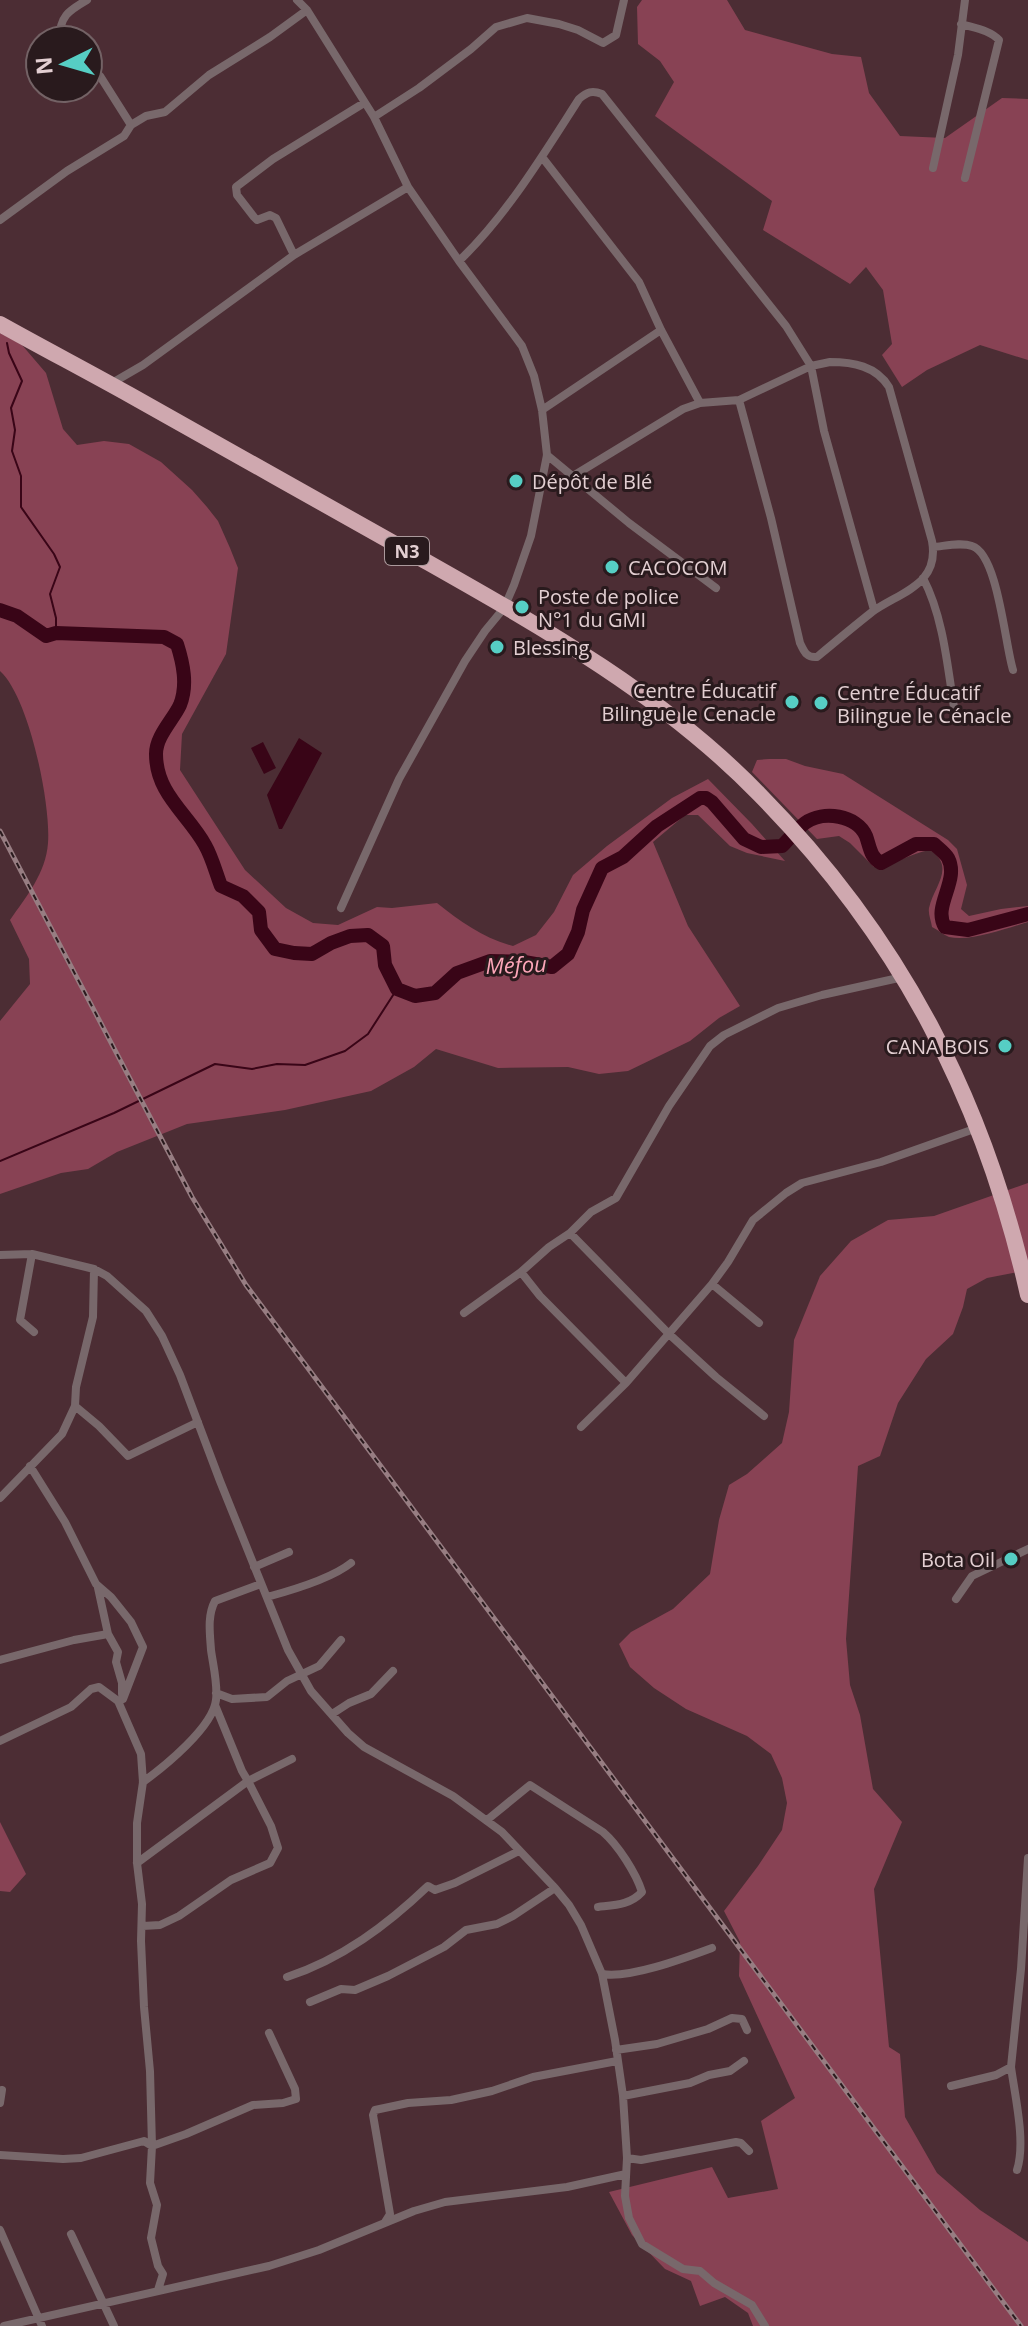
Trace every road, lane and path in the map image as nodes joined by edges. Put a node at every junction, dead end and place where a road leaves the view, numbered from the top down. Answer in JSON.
{"nodes":[{"id":1,"x":87,"y":0,"type":"edge"},
{"id":2,"x":297,"y":0,"type":"edge"},
{"id":3,"x":624,"y":0,"type":"edge"},
{"id":4,"x":965,"y":0,"type":"edge"},
{"id":5,"x":307,"y":10,"type":"junction"},
{"id":6,"x":62,"y":24,"type":"edge"},
{"id":7,"x":961,"y":24,"type":"junction"},
{"id":8,"x":104,"y":82,"type":"edge"},
{"id":9,"x":364,"y":103,"type":"junction"},
{"id":10,"x":374,"y":117,"type":"junction"},
{"id":11,"x":131,"y":125,"type":"junction"},
{"id":12,"x":542,"y":157,"type":"junction"},
{"id":13,"x":933,"y":168,"type":"dead end"},
{"id":14,"x":965,"y":178,"type":"dead end"},
{"id":15,"x":408,"y":187,"type":"junction"},
{"id":16,"x":0,"y":220,"type":"edge"},
{"id":17,"x":294,"y":255,"type":"junction"},
{"id":18,"x":459,"y":261,"type":"junction"},
{"id":19,"x":0,"y":324,"type":"edge"},
{"id":20,"x":661,"y":330,"type":"junction"},
{"id":21,"x":811,"y":366,"type":"junction"},
{"id":22,"x":111,"y":384,"type":"junction"},
{"id":23,"x":739,"y":400,"type":"junction"},
{"id":24,"x":700,"y":403,"type":"junction"},
{"id":25,"x":542,"y":410,"type":"junction"},
{"id":26,"x":547,"y":455,"type":"junction"},
{"id":27,"x":573,"y":476,"type":"junction"},
{"id":28,"x":933,"y":547,"type":"junction"},
{"id":29,"x":923,"y":578,"type":"junction"},
{"id":30,"x":716,"y":588,"type":"dead end"},
{"id":31,"x":504,"y":608,"type":"junction"},
{"id":32,"x":874,"y":610,"type":"junction"},
{"id":33,"x":1013,"y":670,"type":"dead end"},
{"id":34,"x":956,"y":720,"type":"dead end"},
{"id":35,"x":341,"y":908,"type":"dead end"},
{"id":36,"x":903,"y":977,"type":"junction"},
{"id":37,"x":978,"y":1128,"type":"junction"},
{"id":38,"x":570,"y":1233,"type":"junction"},
{"id":39,"x":32,"y":1254,"type":"junction"},
{"id":40,"x":0,"y":1255,"type":"edge"},
{"id":41,"x":94,"y":1269,"type":"junction"},
{"id":42,"x":521,"y":1272,"type":"junction"},
{"id":43,"x":712,"y":1284,"type":"junction"},
{"id":44,"x":1028,"y":1295,"type":"edge"},
{"id":45,"x":464,"y":1313,"type":"dead end"},
{"id":46,"x":759,"y":1323,"type":"dead end"},
{"id":47,"x":34,"y":1332,"type":"dead end"},
{"id":48,"x":669,"y":1334,"type":"junction"},
{"id":49,"x":626,"y":1383,"type":"junction"},
{"id":50,"x":75,"y":1406,"type":"junction"},
{"id":51,"x":764,"y":1416,"type":"dead end"},
{"id":52,"x":198,"y":1422,"type":"junction"},
{"id":53,"x":581,"y":1427,"type":"dead end"},
{"id":54,"x":30,"y":1466,"type":"junction"},
{"id":55,"x":0,"y":1498,"type":"edge"},
{"id":56,"x":1028,"y":1549,"type":"edge"},
{"id":57,"x":289,"y":1552,"type":"dead end"},
{"id":58,"x":351,"y":1563,"type":"dead end"},
{"id":59,"x":254,"y":1567,"type":"junction"},
{"id":60,"x":96,"y":1584,"type":"junction"},
{"id":61,"x":261,"y":1584,"type":"junction"},
{"id":62,"x":267,"y":1597,"type":"junction"},
{"id":63,"x":956,"y":1599,"type":"dead end"},
{"id":64,"x":108,"y":1634,"type":"junction"},
{"id":65,"x":341,"y":1640,"type":"dead end"},
{"id":66,"x":0,"y":1660,"type":"edge"},
{"id":67,"x":393,"y":1671,"type":"dead end"},
{"id":68,"x":302,"y":1675,"type":"junction"},
{"id":69,"x":216,"y":1693,"type":"junction"},
{"id":70,"x":120,"y":1700,"type":"junction"},
{"id":71,"x":215,"y":1705,"type":"junction"},
{"id":72,"x":332,"y":1714,"type":"junction"},
{"id":73,"x":0,"y":1741,"type":"edge"},
{"id":74,"x":292,"y":1759,"type":"dead end"},
{"id":75,"x":248,"y":1781,"type":"junction"},
{"id":76,"x":143,"y":1782,"type":"junction"},
{"id":77,"x":487,"y":1820,"type":"junction"},
{"id":78,"x":519,"y":1851,"type":"junction"},
{"id":79,"x":1028,"y":1858,"type":"edge"},
{"id":80,"x":137,"y":1863,"type":"junction"},
{"id":81,"x":555,"y":1888,"type":"junction"},
{"id":82,"x":598,"y":1907,"type":"dead end"},
{"id":83,"x":143,"y":1926,"type":"junction"},
{"id":84,"x":712,"y":1948,"type":"dead end"},
{"id":85,"x":602,"y":1974,"type":"junction"},
{"id":86,"x":287,"y":1977,"type":"dead end"},
{"id":87,"x":310,"y":2002,"type":"dead end"},
{"id":88,"x":747,"y":2030,"type":"dead end"},
{"id":89,"x":269,"y":2033,"type":"dead end"},
{"id":90,"x":616,"y":2050,"type":"junction"},
{"id":91,"x":617,"y":2061,"type":"junction"},
{"id":92,"x":744,"y":2061,"type":"dead end"},
{"id":93,"x":1011,"y":2067,"type":"junction"},
{"id":94,"x":951,"y":2086,"type":"dead end"},
{"id":95,"x":2,"y":2090,"type":"edge"},
{"id":96,"x":623,"y":2096,"type":"junction"},
{"id":97,"x":0,"y":2103,"type":"edge"},
{"id":98,"x":152,"y":2146,"type":"junction"},
{"id":99,"x":749,"y":2151,"type":"dead end"},
{"id":100,"x":0,"y":2155,"type":"edge"},
{"id":101,"x":627,"y":2158,"type":"junction"},
{"id":102,"x":1017,"y":2170,"type":"dead end"},
{"id":103,"x":626,"y":2174,"type":"junction"},
{"id":104,"x":385,"y":2222,"type":"junction"},
{"id":105,"x":0,"y":2230,"type":"edge"},
{"id":106,"x":71,"y":2234,"type":"dead end"},
{"id":107,"x":158,"y":2290,"type":"junction"},
{"id":108,"x":104,"y":2303,"type":"junction"},
{"id":109,"x":40,"y":2322,"type":"edge"},
{"id":110,"x":4,"y":2326,"type":"edge"},
{"id":111,"x":114,"y":2326,"type":"edge"},
{"id":112,"x":765,"y":2326,"type":"edge"}],
"edges":[{"from":1,"to":6,"type":"street"},
{"from":2,"to":5,"type":"street"},
{"from":3,"to":10,"type":"street"},
{"from":4,"to":7,"type":"street"},
{"from":5,"to":9,"type":"street"},
{"from":5,"to":11,"type":"street"},
{"from":7,"to":13,"type":"street"},
{"from":7,"to":14,"type":"street"},
{"from":8,"to":11,"type":"street"},
{"from":9,"to":10,"type":"street"},
{"from":9,"to":17,"type":"street"},
{"from":10,"to":15,"type":"street"},
{"from":11,"to":16,"type":"street"},
{"from":12,"to":18,"type":"street"},
{"from":12,"to":20,"type":"street"},
{"from":12,"to":21,"type":"street"},
{"from":15,"to":17,"type":"street"},
{"from":15,"to":18,"type":"street"},
{"from":17,"to":22,"type":"street"},
{"from":18,"to":25,"type":"street"},
{"from":19,"to":22,"type":"highway","number":"N3"},
{"from":20,"to":24,"type":"street"},
{"from":20,"to":25,"type":"street"},
{"from":21,"to":23,"type":"street"},
{"from":21,"to":28,"type":"street"},
{"from":21,"to":32,"type":"street"},
{"from":22,"to":31,"type":"highway","number":"N3"},
{"from":23,"to":24,"type":"street"},
{"from":23,"to":32,"type":"street"},
{"from":24,"to":27,"type":"street"},
{"from":25,"to":26,"type":"street"},
{"from":26,"to":27,"type":"street"},
{"from":26,"to":31,"type":"street"},
{"from":27,"to":30,"type":"street"},
{"from":28,"to":29,"type":"street"},
{"from":28,"to":33,"type":"street"},
{"from":29,"to":32,"type":"street"},
{"from":29,"to":34,"type":"street"},
{"from":31,"to":35,"type":"street"},
{"from":31,"to":36,"type":"highway","number":"N3"},
{"from":36,"to":37,"type":"highway","number":"N3"},
{"from":36,"to":38,"type":"street"},
{"from":37,"to":43,"type":"street"},
{"from":37,"to":44,"type":"highway","number":"N3"},
{"from":38,"to":42,"type":"street"},
{"from":38,"to":48,"type":"street"},
{"from":39,"to":40,"type":"street"},
{"from":39,"to":41,"type":"street"},
{"from":39,"to":47,"type":"street"},
{"from":41,"to":50,"type":"street"},
{"from":41,"to":52,"type":"street"},
{"from":42,"to":45,"type":"street"},
{"from":42,"to":49,"type":"street"},
{"from":43,"to":46,"type":"street"},
{"from":43,"to":48,"type":"street"},
{"from":48,"to":49,"type":"street"},
{"from":48,"to":51,"type":"street"},
{"from":49,"to":53,"type":"street"},
{"from":50,"to":52,"type":"street"},
{"from":50,"to":54,"type":"street"},
{"from":52,"to":59,"type":"street"},
{"from":54,"to":55,"type":"street"},
{"from":54,"to":60,"type":"street"},
{"from":56,"to":63,"type":"street"},
{"from":57,"to":59,"type":"street"},
{"from":58,"to":62,"type":"street"},
{"from":59,"to":61,"type":"street"},
{"from":60,"to":64,"type":"street"},
{"from":60,"to":70,"type":"street"},
{"from":61,"to":62,"type":"street"},
{"from":61,"to":69,"type":"street"},
{"from":62,"to":68,"type":"street"},
{"from":64,"to":66,"type":"street"},
{"from":64,"to":70,"type":"street"},
{"from":65,"to":68,"type":"street"},
{"from":67,"to":72,"type":"street"},
{"from":68,"to":69,"type":"street"},
{"from":68,"to":72,"type":"street"},
{"from":69,"to":71,"type":"street"},
{"from":70,"to":73,"type":"street"},
{"from":70,"to":76,"type":"street"},
{"from":71,"to":75,"type":"street"},
{"from":71,"to":76,"type":"street"},
{"from":72,"to":77,"type":"street"},
{"from":74,"to":75,"type":"street"},
{"from":75,"to":80,"type":"street"},
{"from":75,"to":83,"type":"street"},
{"from":76,"to":80,"type":"street"},
{"from":77,"to":78,"type":"street"},
{"from":77,"to":82,"type":"street"},
{"from":78,"to":81,"type":"street"},
{"from":78,"to":86,"type":"street"},
{"from":79,"to":93,"type":"street"},
{"from":80,"to":83,"type":"street"},
{"from":81,"to":85,"type":"street"},
{"from":81,"to":87,"type":"street"},
{"from":83,"to":98,"type":"street"},
{"from":84,"to":85,"type":"street"},
{"from":85,"to":90,"type":"street"},
{"from":88,"to":90,"type":"street"},
{"from":89,"to":98,"type":"street"},
{"from":90,"to":91,"type":"street"},
{"from":91,"to":96,"type":"street"},
{"from":91,"to":104,"type":"street"},
{"from":92,"to":96,"type":"street"},
{"from":93,"to":94,"type":"street"},
{"from":93,"to":102,"type":"street"},
{"from":95,"to":97,"type":"street"},
{"from":96,"to":101,"type":"street"},
{"from":98,"to":100,"type":"street"},
{"from":98,"to":107,"type":"street"},
{"from":99,"to":101,"type":"street"},
{"from":101,"to":103,"type":"street"},
{"from":103,"to":104,"type":"street"},
{"from":103,"to":112,"type":"street"},
{"from":104,"to":107,"type":"street"},
{"from":105,"to":109,"type":"street"},
{"from":106,"to":108,"type":"street"},
{"from":107,"to":108,"type":"street"},
{"from":108,"to":109,"type":"street"},
{"from":108,"to":111,"type":"street"},
{"from":109,"to":110,"type":"street"}]}
